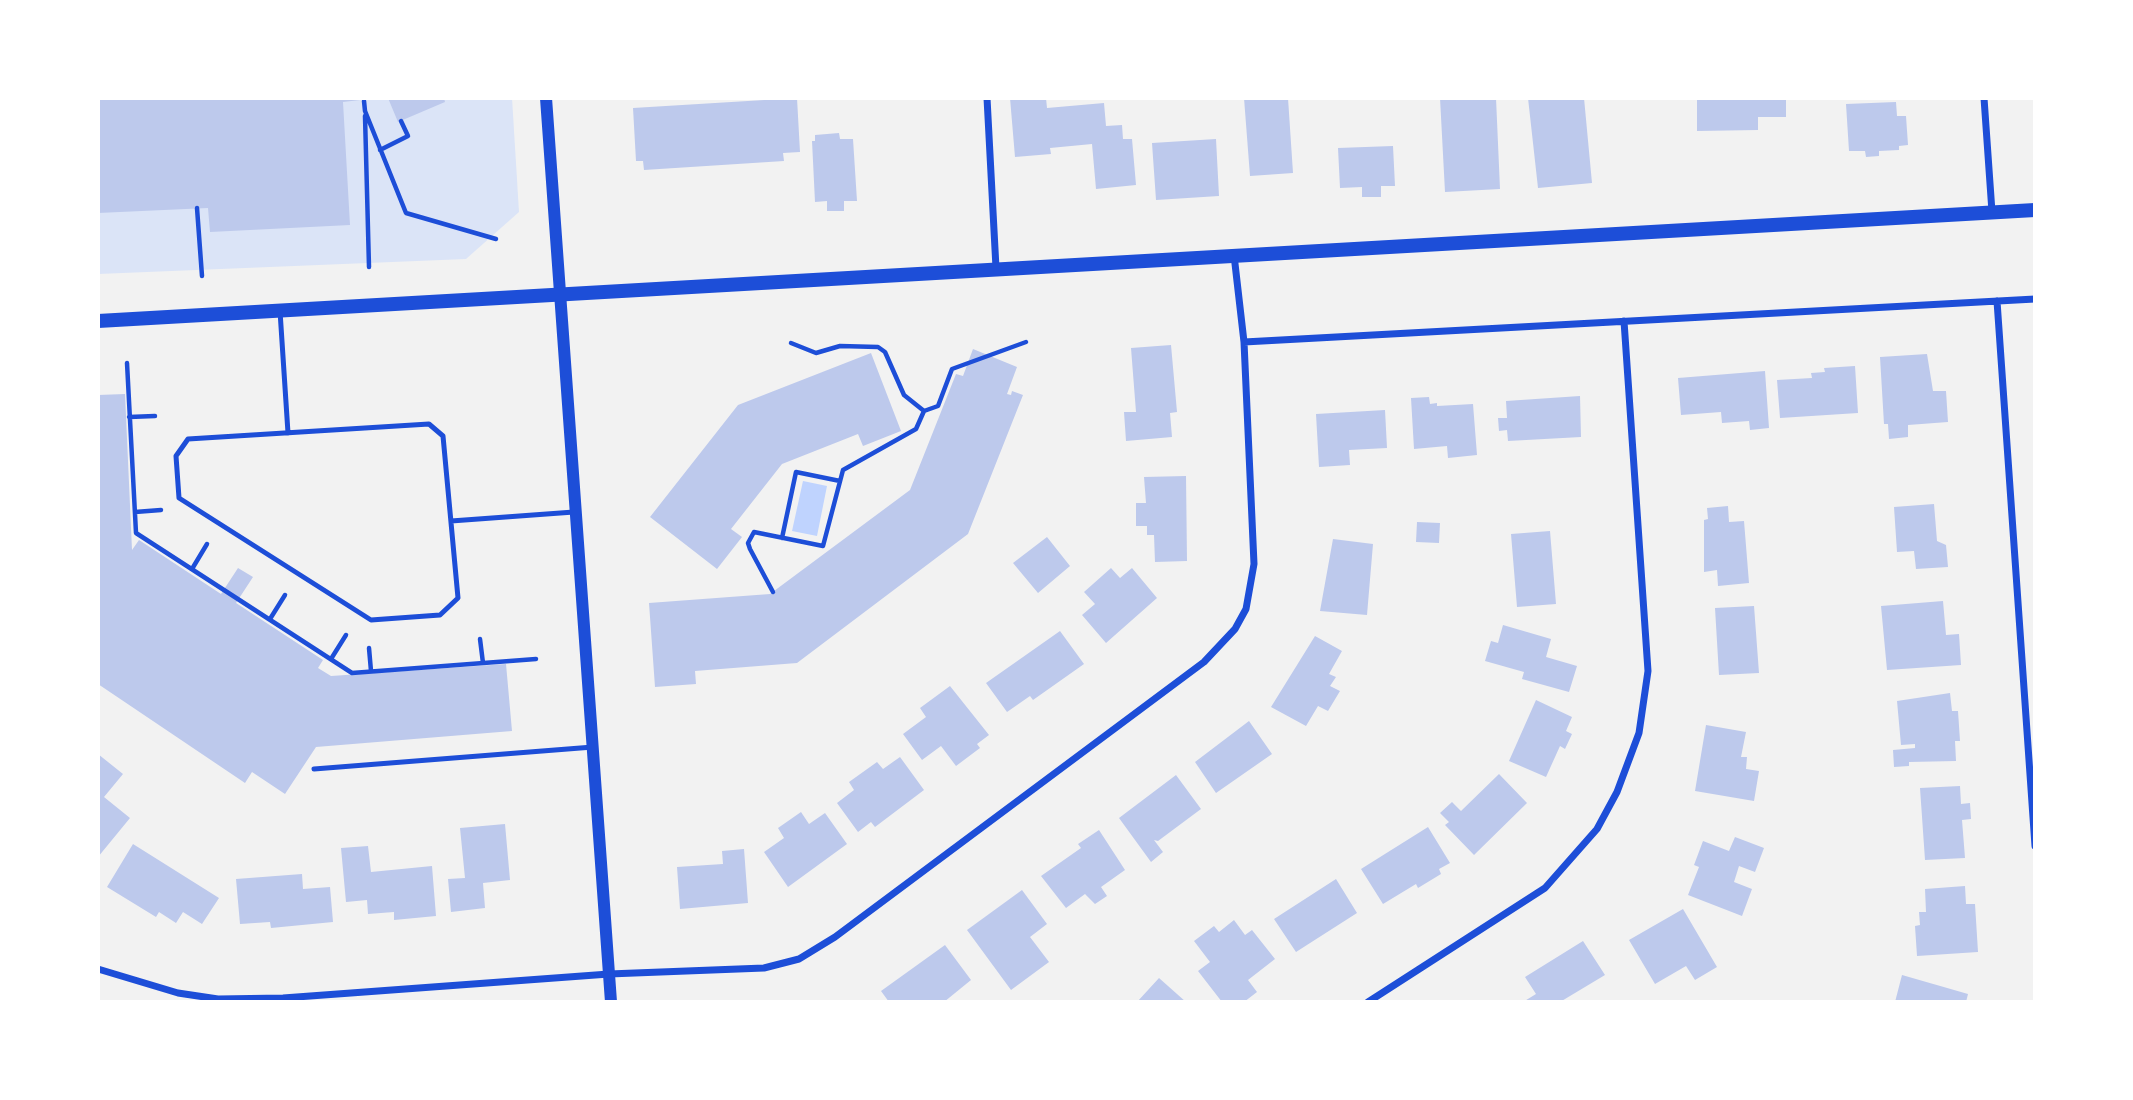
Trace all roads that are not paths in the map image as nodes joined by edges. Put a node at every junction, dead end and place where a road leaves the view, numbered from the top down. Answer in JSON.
{"nodes":[{"id":1,"x":546,"y":98,"type":"edge"},
{"id":2,"x":987,"y":98,"type":"edge"},
{"id":3,"x":1984,"y":98,"type":"edge"},
{"id":4,"x":2035,"y":210,"type":"edge"},
{"id":5,"x":1992,"y":213,"type":"junction"},
{"id":6,"x":1234,"y":254,"type":"junction"},
{"id":7,"x":996,"y":268,"type":"junction"},
{"id":8,"x":560,"y":296,"type":"junction"},
{"id":9,"x":2035,"y":299,"type":"edge"},
{"id":10,"x":1997,"y":301,"type":"junction"},
{"id":11,"x":280,"y":311,"type":"junction"},
{"id":12,"x":98,"y":321,"type":"edge"},
{"id":13,"x":1624,"y":321,"type":"junction"},
{"id":14,"x":1244,"y":342,"type":"junction"},
{"id":15,"x":288,"y":433,"type":"junction"},
{"id":16,"x":575,"y":512,"type":"junction"},
{"id":17,"x":451,"y":521,"type":"junction"},
{"id":18,"x":593,"y":747,"type":"junction"},
{"id":19,"x":314,"y":769,"type":"dead end"},
{"id":20,"x":2035,"y":846,"type":"edge"},
{"id":21,"x":98,"y":969,"type":"edge"},
{"id":22,"x":609,"y":974,"type":"junction"},
{"id":23,"x":218,"y":1000,"type":"edge"},
{"id":24,"x":611,"y":1002,"type":"edge"},
{"id":25,"x":1368,"y":1002,"type":"edge"}],
"edges":[{"from":1,"to":8,"type":"street"},
{"from":2,"to":7,"type":"street"},
{"from":3,"to":5,"type":"street"},
{"from":4,"to":5,"type":"main road"},
{"from":5,"to":6,"type":"main road"},
{"from":6,"to":7,"type":"main road"},
{"from":6,"to":14,"type":"street"},
{"from":7,"to":8,"type":"main road"},
{"from":8,"to":11,"type":"main road"},
{"from":8,"to":16,"type":"street"},
{"from":9,"to":10,"type":"street"},
{"from":10,"to":13,"type":"street"},
{"from":10,"to":20,"type":"street"},
{"from":11,"to":12,"type":"main road"},
{"from":11,"to":15,"type":"lane"},
{"from":13,"to":14,"type":"street"},
{"from":13,"to":25,"type":"street"},
{"from":14,"to":22,"type":"street"},
{"from":15,"to":17,"type":"lane"},
{"from":15,"to":17,"type":"lane"},
{"from":16,"to":17,"type":"lane"},
{"from":16,"to":18,"type":"street"},
{"from":18,"to":19,"type":"lane"},
{"from":18,"to":22,"type":"street"},
{"from":21,"to":23,"type":"street"},
{"from":22,"to":23,"type":"street"},
{"from":22,"to":24,"type":"street"}]}
